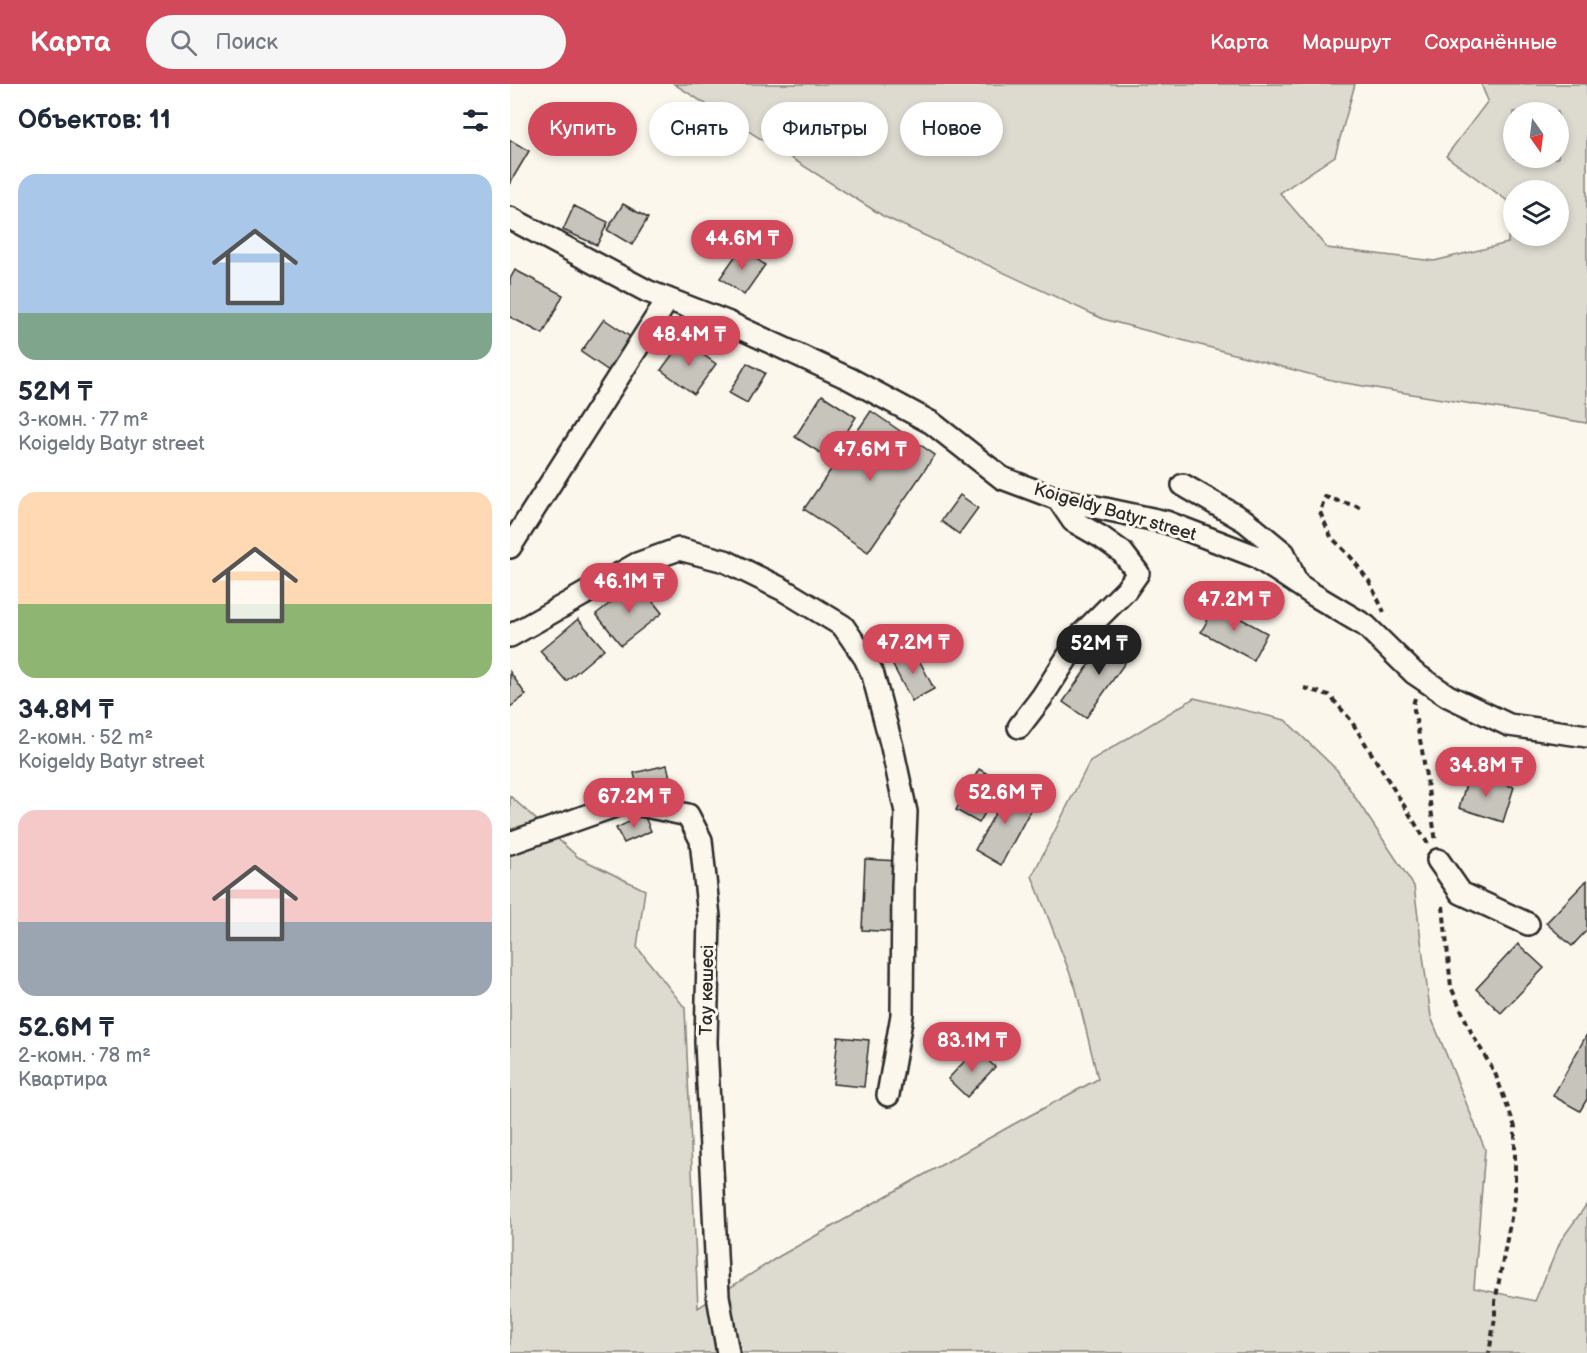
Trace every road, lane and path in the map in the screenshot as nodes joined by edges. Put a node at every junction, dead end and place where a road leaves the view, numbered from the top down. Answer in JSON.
{"nodes":[{"id":1,"x":510,"y":218,"type":"edge"},
{"id":2,"x":668,"y":299,"type":"junction"},
{"id":3,"x":1183,"y":485,"type":"dead end"},
{"id":4,"x":1058,"y":499,"type":"junction"},
{"id":5,"x":1360,"y":507,"type":"dead end"},
{"id":6,"x":510,"y":547,"type":"edge"},
{"id":7,"x":1297,"y":584,"type":"junction"},
{"id":8,"x":1387,"y":620,"type":"dead end"},
{"id":9,"x":510,"y":636,"type":"edge"},
{"id":10,"x":1421,"y":679,"type":"junction"},
{"id":11,"x":1304,"y":688,"type":"dead end"},
{"id":12,"x":1019,"y":727,"type":"dead end"},
{"id":13,"x":1587,"y":736,"type":"edge"},
{"id":14,"x":510,"y":843,"type":"edge"},
{"id":15,"x":1438,"y":860,"type":"junction"},
{"id":16,"x":1443,"y":903,"type":"dead end"},
{"id":17,"x":1528,"y":924,"type":"dead end"},
{"id":18,"x":888,"y":1095,"type":"dead end"},
{"id":19,"x":728,"y":1353,"type":"edge"},
{"id":20,"x":1489,"y":1353,"type":"edge"}],
"edges":[{"from":1,"to":2,"type":"street","name":"Koigeldy Batyr street"},
{"from":2,"to":4,"type":"street","name":"Koigeldy Batyr street"},
{"from":2,"to":6,"type":"street"},
{"from":3,"to":7,"type":"street"},
{"from":4,"to":7,"type":"street","name":"Koigeldy Batyr street"},
{"from":4,"to":12,"type":"street"},
{"from":5,"to":8,"type":"path"},
{"from":7,"to":10,"type":"street","name":"Koigeldy Batyr street"},
{"from":9,"to":18,"type":"street"},
{"from":10,"to":13,"type":"street","name":"Koigeldy Batyr street"},
{"from":10,"to":15,"type":"path"},
{"from":11,"to":15,"type":"path"},
{"from":14,"to":19,"type":"street","name":"Тау көшесі"},
{"from":15,"to":17,"type":"street"},
{"from":16,"to":20,"type":"path"}]}
